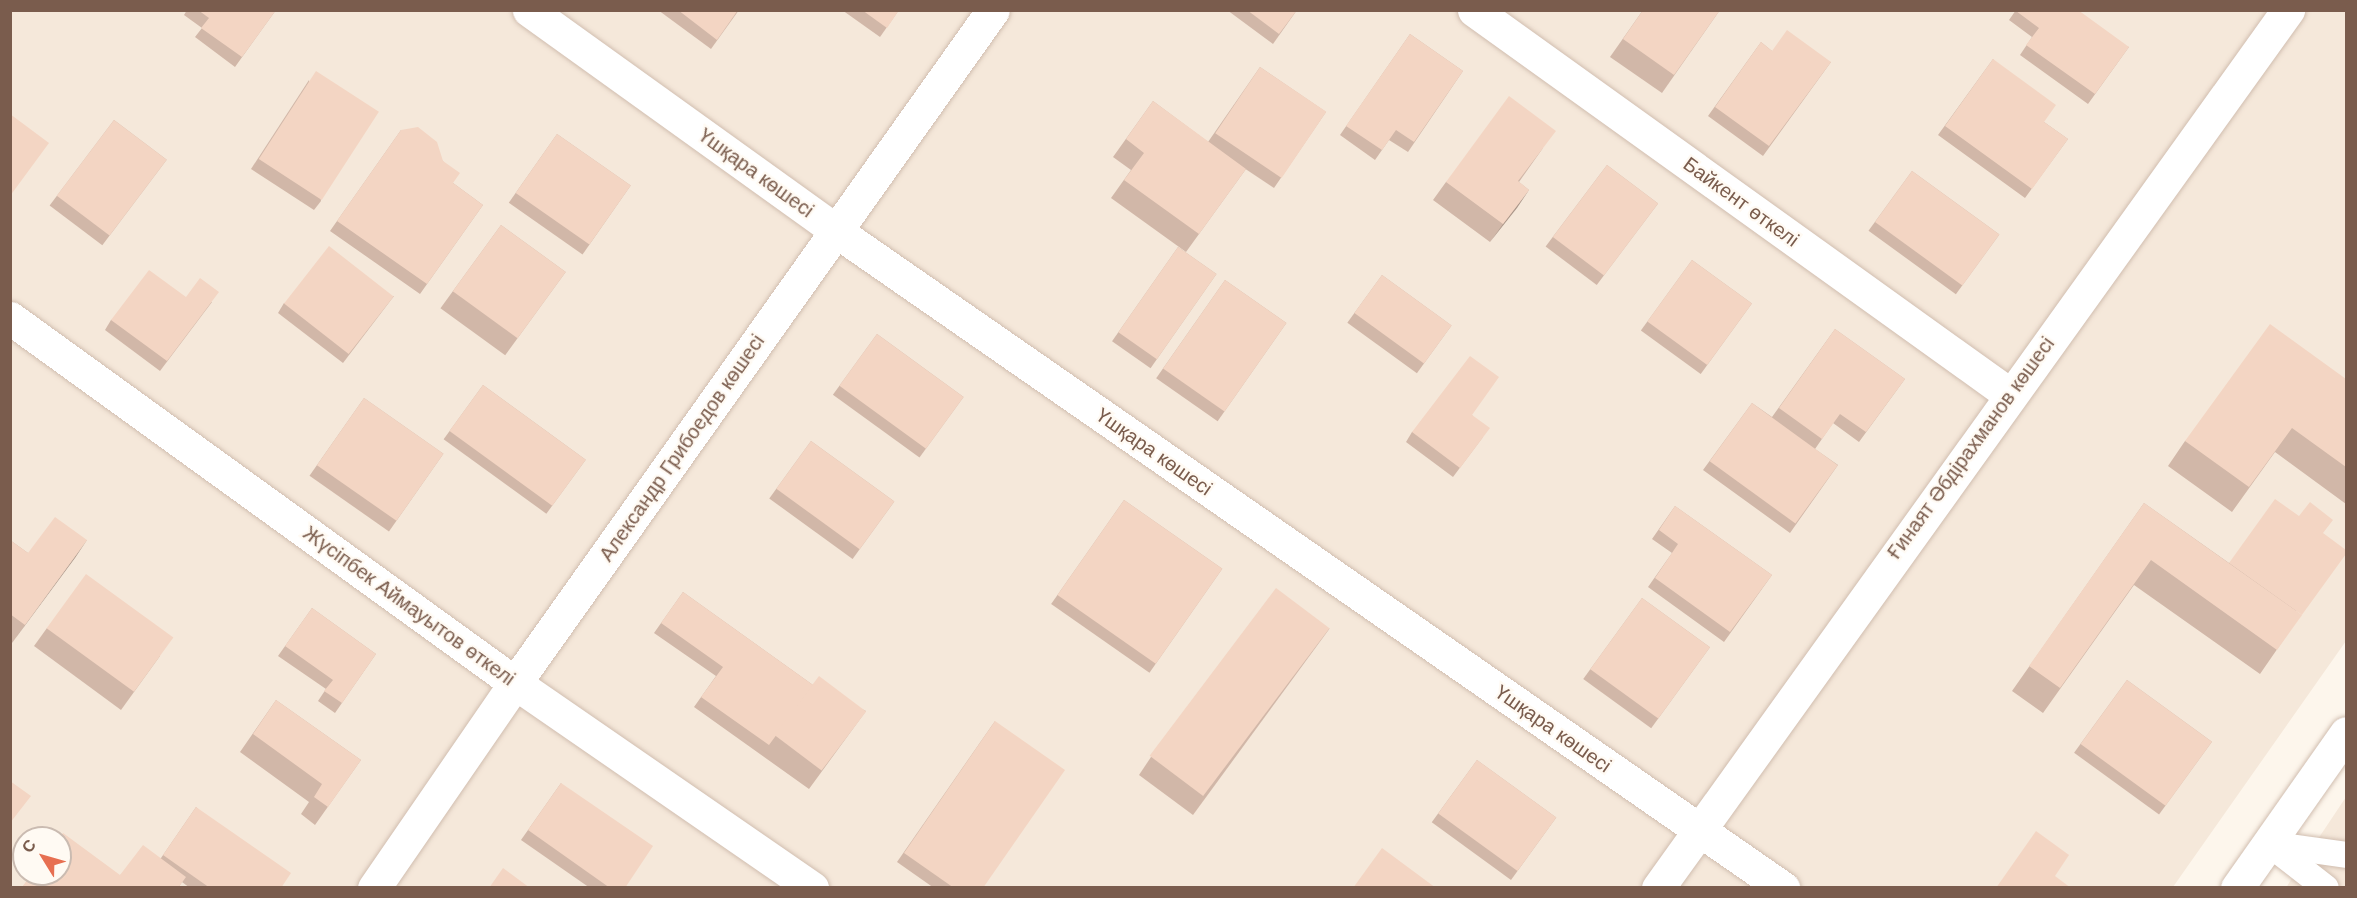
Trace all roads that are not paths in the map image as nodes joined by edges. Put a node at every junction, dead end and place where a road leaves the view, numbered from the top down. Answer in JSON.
{"nodes":[{"id":1,"x":529,"y":10,"type":"edge"},
{"id":2,"x":993,"y":10,"type":"edge"},
{"id":3,"x":1474,"y":10,"type":"edge"},
{"id":4,"x":2288,"y":10,"type":"edge"},
{"id":5,"x":836,"y":231,"type":"junction"},
{"id":6,"x":10,"y":318,"type":"edge"},
{"id":7,"x":2009,"y":394,"type":"junction"},
{"id":8,"x":515,"y":683,"type":"junction"},
{"id":9,"x":2346,"y":733,"type":"edge"},
{"id":10,"x":1699,"y":830,"type":"junction"},
{"id":11,"x":2269,"y":844,"type":"junction"},
{"id":12,"x":2346,"y":855,"type":"edge"},
{"id":13,"x":374,"y":888,"type":"edge"},
{"id":14,"x":813,"y":888,"type":"edge"},
{"id":15,"x":1658,"y":888,"type":"edge"},
{"id":16,"x":1783,"y":888,"type":"edge"},
{"id":17,"x":2237,"y":888,"type":"edge"},
{"id":18,"x":2326,"y":888,"type":"edge"}],
"edges":[{"from":1,"to":5,"type":"street","name":"Үшқара көшесі"},
{"from":2,"to":5,"type":"street","name":"Александр Грибоедов көшесі"},
{"from":3,"to":7,"type":"street","name":"Байкент өткелі"},
{"from":4,"to":7,"type":"street","name":"Ғинаят Әбдірахманов көшесі"},
{"from":5,"to":8,"type":"street","name":"Александр Грибоедов көшесі"},
{"from":5,"to":10,"type":"street","name":"Үшқара көшесі"},
{"from":6,"to":8,"type":"street","name":"Жүсіпбек Аймауытов өткелі"},
{"from":7,"to":10,"type":"street","name":"Ғинаят Әбдірахманов көшесі"},
{"from":8,"to":13,"type":"street","name":"Александр Грибоедов көшесі"},
{"from":8,"to":14,"type":"street","name":"Жүсіпбек Аймауытов өткелі"},
{"from":9,"to":11,"type":"street"},
{"from":10,"to":15,"type":"street","name":"Ғинаят Әбдірахманов көшесі"},
{"from":10,"to":16,"type":"street","name":"Үшқара көшесі"},
{"from":11,"to":12,"type":"lane"},
{"from":11,"to":17,"type":"street"},
{"from":11,"to":18,"type":"lane"}]}
